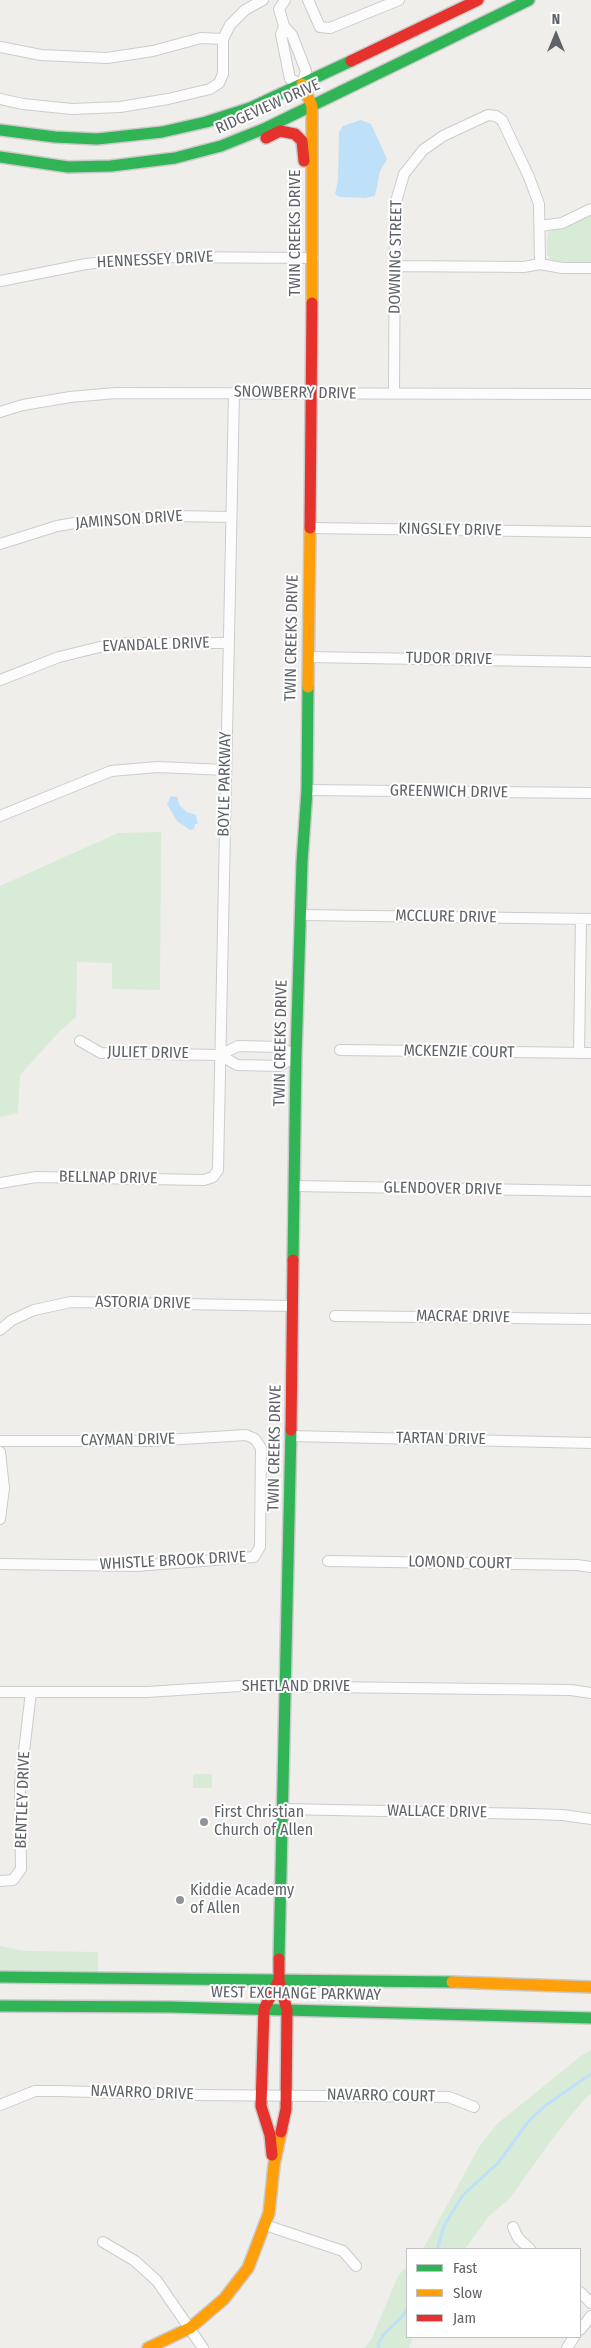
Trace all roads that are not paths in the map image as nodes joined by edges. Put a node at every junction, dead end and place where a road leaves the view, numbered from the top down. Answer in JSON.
{"nodes":[{"id":1,"x":264,"y":0,"type":"edge"},
{"id":2,"x":285,"y":0,"type":"edge"},
{"id":3,"x":308,"y":0,"type":"edge"},
{"id":4,"x":400,"y":0,"type":"edge"},
{"id":5,"x":478,"y":0,"type":"edge"},
{"id":6,"x":529,"y":0,"type":"edge"},
{"id":7,"x":240,"y":1,"type":"edge"},
{"id":8,"x":278,"y":9,"type":"junction"},
{"id":9,"x":245,"y":10,"type":"junction"},
{"id":10,"x":284,"y":26,"type":"junction"},
{"id":11,"x":223,"y":39,"type":"junction"},
{"id":12,"x":0,"y":47,"type":"edge"},
{"id":13,"x":302,"y":84,"type":"junction"},
{"id":14,"x":0,"y":99,"type":"edge"},
{"id":15,"x":312,"y":106,"type":"junction"},
{"id":16,"x":0,"y":130,"type":"edge"},
{"id":17,"x":0,"y":158,"type":"edge"},
{"id":18,"x":141,"y":163,"type":"junction"},
{"id":19,"x":591,"y":208,"type":"edge"},
{"id":20,"x":540,"y":226,"type":"junction"},
{"id":21,"x":313,"y":253,"type":"junction"},
{"id":22,"x":540,"y":264,"type":"junction"},
{"id":23,"x":394,"y":266,"type":"junction"},
{"id":24,"x":591,"y":268,"type":"edge"},
{"id":25,"x":0,"y":281,"type":"edge"},
{"id":26,"x":234,"y":392,"type":"junction"},
{"id":27,"x":310,"y":394,"type":"junction"},
{"id":28,"x":394,"y":394,"type":"junction"},
{"id":29,"x":591,"y":394,"type":"edge"},
{"id":30,"x":0,"y":412,"type":"edge"},
{"id":31,"x":231,"y":517,"type":"junction"},
{"id":32,"x":310,"y":528,"type":"junction"},
{"id":33,"x":591,"y":532,"type":"edge"},
{"id":34,"x":0,"y":544,"type":"edge"},
{"id":35,"x":228,"y":643,"type":"junction"},
{"id":36,"x":308,"y":657,"type":"junction"},
{"id":37,"x":591,"y":662,"type":"edge"},
{"id":38,"x":0,"y":680,"type":"edge"},
{"id":39,"x":226,"y":770,"type":"junction"},
{"id":40,"x":307,"y":790,"type":"junction"},
{"id":41,"x":591,"y":793,"type":"edge"},
{"id":42,"x":0,"y":816,"type":"edge"},
{"id":43,"x":300,"y":915,"type":"junction"},
{"id":44,"x":586,"y":919,"type":"edge"},
{"id":45,"x":80,"y":1041,"type":"dead end"},
{"id":46,"x":340,"y":1050,"type":"dead end"},
{"id":47,"x":579,"y":1053,"type":"junction"},
{"id":48,"x":591,"y":1054,"type":"edge"},
{"id":49,"x":220,"y":1055,"type":"junction"},
{"id":50,"x":296,"y":1056,"type":"junction"},
{"id":51,"x":216,"y":1175,"type":"joint"},
{"id":52,"x":0,"y":1183,"type":"edge"},
{"id":53,"x":296,"y":1186,"type":"junction"},
{"id":54,"x":591,"y":1191,"type":"edge"},
{"id":55,"x":294,"y":1306,"type":"junction"},
{"id":56,"x":335,"y":1316,"type":"dead end"},
{"id":57,"x":591,"y":1319,"type":"edge"},
{"id":58,"x":0,"y":1330,"type":"edge"},
{"id":59,"x":291,"y":1436,"type":"junction"},
{"id":60,"x":255,"y":1439,"type":"joint"},
{"id":61,"x":0,"y":1441,"type":"edge"},
{"id":62,"x":591,"y":1443,"type":"edge"},
{"id":63,"x":0,"y":1452,"type":"edge"},
{"id":64,"x":0,"y":1519,"type":"edge"},
{"id":65,"x":328,"y":1561,"type":"dead end"},
{"id":66,"x":0,"y":1564,"type":"edge"},
{"id":67,"x":591,"y":1567,"type":"edge"},
{"id":68,"x":286,"y":1686,"type":"junction"},
{"id":69,"x":0,"y":1692,"type":"edge"},
{"id":70,"x":31,"y":1692,"type":"junction"},
{"id":71,"x":591,"y":1693,"type":"edge"},
{"id":72,"x":283,"y":1809,"type":"junction"},
{"id":73,"x":591,"y":1819,"type":"edge"},
{"id":74,"x":0,"y":1881,"type":"edge"},
{"id":75,"x":0,"y":1977,"type":"edge"},
{"id":76,"x":279,"y":1980,"type":"junction"},
{"id":77,"x":591,"y":1986,"type":"edge"},
{"id":78,"x":0,"y":2006,"type":"edge"},
{"id":79,"x":264,"y":2010,"type":"junction"},
{"id":80,"x":287,"y":2010,"type":"junction"},
{"id":81,"x":591,"y":2018,"type":"edge"},
{"id":82,"x":261,"y":2095,"type":"junction"},
{"id":83,"x":286,"y":2095,"type":"junction"},
{"id":84,"x":0,"y":2105,"type":"edge"},
{"id":85,"x":474,"y":2107,"type":"dead end"},
{"id":86,"x":274,"y":2165,"type":"junction"},
{"id":87,"x":265,"y":2225,"type":"junction"},
{"id":88,"x":513,"y":2227,"type":"dead end"},
{"id":89,"x":102,"y":2242,"type":"dead end"},
{"id":90,"x":529,"y":2248,"type":"edge"},
{"id":91,"x":356,"y":2266,"type":"dead end"},
{"id":92,"x":581,"y":2293,"type":"edge"},
{"id":93,"x":591,"y":2303,"type":"edge"},
{"id":94,"x":591,"y":2316,"type":"edge"},
{"id":95,"x":190,"y":2328,"type":"junction"},
{"id":96,"x":581,"y":2329,"type":"edge"},
{"id":97,"x":148,"y":2348,"type":"edge"},
{"id":98,"x":204,"y":2348,"type":"edge"}],
"edges":[{"from":1,"to":8,"type":"street"},
{"from":1,"to":9,"type":"street"},
{"from":2,"to":8,"type":"street"},
{"from":3,"to":4,"type":"street"},
{"from":5,"to":13,"type":"street","name":"RIDGEVIEW DRIVE"},
{"from":6,"to":15,"type":"street","name":"RIDGEVIEW DRIVE"},
{"from":7,"to":9,"type":"street"},
{"from":8,"to":10,"type":"street"},
{"from":9,"to":11,"type":"street"},
{"from":10,"to":13,"type":"street"},
{"from":10,"to":13,"type":"street"},
{"from":11,"to":12,"type":"street"},
{"from":11,"to":14,"type":"street"},
{"from":13,"to":15,"type":"street"},
{"from":13,"to":16,"type":"street","name":"RIDGEVIEW DRIVE"},
{"from":15,"to":18,"type":"street","name":"RIDGEVIEW DRIVE"},
{"from":15,"to":21,"type":"street","name":"TWIN CREEKS DRIVE"},
{"from":17,"to":18,"type":"street","name":"RIDGEVIEW DRIVE"},
{"from":18,"to":21,"type":"street"},
{"from":19,"to":20,"type":"street"},
{"from":20,"to":22,"type":"street"},
{"from":20,"to":23,"type":"street","name":"DOWNING STREET"},
{"from":21,"to":25,"type":"street","name":"HENNESSEY DRIVE"},
{"from":21,"to":27,"type":"street","name":"TWIN CREEKS DRIVE"},
{"from":22,"to":23,"type":"street"},
{"from":22,"to":24,"type":"street"},
{"from":23,"to":28,"type":"street","name":"DOWNING STREET"},
{"from":26,"to":27,"type":"street","name":"SNOWBERRY DRIVE"},
{"from":26,"to":30,"type":"street","name":"SNOWBERRY DRIVE"},
{"from":26,"to":31,"type":"street","name":"BOYLE PARKWAY"},
{"from":27,"to":28,"type":"street","name":"SNOWBERRY DRIVE"},
{"from":27,"to":32,"type":"street","name":"TWIN CREEKS DRIVE"},
{"from":28,"to":29,"type":"street","name":"SNOWBERRY DRIVE"},
{"from":31,"to":34,"type":"street","name":"JAMINSON DRIVE"},
{"from":31,"to":35,"type":"street","name":"BOYLE PARKWAY"},
{"from":32,"to":33,"type":"street","name":"KINGSLEY DRIVE"},
{"from":32,"to":36,"type":"street","name":"TWIN CREEKS DRIVE"},
{"from":35,"to":38,"type":"street","name":"EVANDALE DRIVE"},
{"from":35,"to":39,"type":"street","name":"BOYLE PARKWAY"},
{"from":36,"to":37,"type":"street","name":"TUDOR DRIVE"},
{"from":36,"to":40,"type":"street","name":"TWIN CREEKS DRIVE"},
{"from":39,"to":42,"type":"street"},
{"from":39,"to":49,"type":"street","name":"BOYLE PARKWAY"},
{"from":40,"to":41,"type":"street","name":"GREENWICH DRIVE"},
{"from":40,"to":43,"type":"street","name":"TWIN CREEKS DRIVE"},
{"from":43,"to":44,"type":"street","name":"MCCLURE DRIVE"},
{"from":43,"to":50,"type":"street","name":"TWIN CREEKS DRIVE"},
{"from":44,"to":47,"type":"street"},
{"from":45,"to":49,"type":"street","name":"JULIET DRIVE"},
{"from":46,"to":47,"type":"street","name":"MCKENZIE COURT"},
{"from":47,"to":48,"type":"street","name":"MCKENZIE COURT"},
{"from":49,"to":50,"type":"street","name":"JULIET DRIVE"},
{"from":49,"to":50,"type":"street","name":"JULIET DRIVE"},
{"from":49,"to":51,"type":"street","name":"BOYLE PARKWAY"},
{"from":50,"to":53,"type":"street","name":"TWIN CREEKS DRIVE"},
{"from":51,"to":52,"type":"street","name":"BELLNAP DRIVE"},
{"from":53,"to":54,"type":"street","name":"GLENDOVER DRIVE"},
{"from":53,"to":55,"type":"street","name":"TWIN CREEKS DRIVE"},
{"from":55,"to":58,"type":"street","name":"ASTORIA DRIVE"},
{"from":55,"to":59,"type":"street","name":"TWIN CREEKS DRIVE"},
{"from":56,"to":57,"type":"street","name":"MACRAE DRIVE"},
{"from":59,"to":62,"type":"street","name":"TARTAN DRIVE"},
{"from":59,"to":68,"type":"street","name":"TWIN CREEKS DRIVE"},
{"from":60,"to":61,"type":"street","name":"CAYMAN DRIVE"},
{"from":60,"to":66,"type":"street","name":"WHISTLE BROOK DRIVE"},
{"from":63,"to":64,"type":"street"},
{"from":65,"to":67,"type":"street","name":"LOMOND COURT"},
{"from":68,"to":70,"type":"street","name":"SHETLAND DRIVE"},
{"from":68,"to":71,"type":"street","name":"SHETLAND DRIVE"},
{"from":68,"to":72,"type":"street","name":"TWIN CREEKS DRIVE"},
{"from":69,"to":70,"type":"street","name":"SHETLAND DRIVE"},
{"from":70,"to":74,"type":"street","name":"BENTLEY DRIVE"},
{"from":72,"to":73,"type":"street","name":"WALLACE DRIVE"},
{"from":72,"to":76,"type":"street","name":"TWIN CREEKS DRIVE"},
{"from":75,"to":76,"type":"street","name":"WEST EXCHANGE PARKWAY"},
{"from":76,"to":77,"type":"street","name":"WEST EXCHANGE PARKWAY"},
{"from":76,"to":79,"type":"street","name":"TWIN CREEKS DRIVE"},
{"from":76,"to":80,"type":"street","name":"TWIN CREEKS DRIVE"},
{"from":78,"to":79,"type":"street","name":"WEST EXCHANGE PARKWAY"},
{"from":79,"to":80,"type":"street","name":"WEST EXCHANGE PARKWAY"},
{"from":79,"to":82,"type":"street","name":"TWIN CREEKS DRIVE"},
{"from":80,"to":81,"type":"street","name":"WEST EXCHANGE PARKWAY"},
{"from":80,"to":83,"type":"street","name":"TWIN CREEKS DRIVE"},
{"from":82,"to":83,"type":"street","name":"NAVARRO DRIVE"},
{"from":82,"to":84,"type":"street","name":"NAVARRO DRIVE"},
{"from":82,"to":86,"type":"street","name":"TWIN CREEKS DRIVE"},
{"from":83,"to":85,"type":"street","name":"NAVARRO COURT"},
{"from":83,"to":86,"type":"street","name":"TWIN CREEKS DRIVE"},
{"from":86,"to":87,"type":"street","name":"TWIN CREEKS DRIVE"},
{"from":87,"to":91,"type":"street"},
{"from":87,"to":95,"type":"street","name":"TWIN CREEKS DRIVE"},
{"from":88,"to":90,"type":"street"},
{"from":89,"to":95,"type":"street"},
{"from":92,"to":93,"type":"street"},
{"from":94,"to":96,"type":"street"},
{"from":95,"to":97,"type":"street","name":"TWIN CREEKS DRIVE"},
{"from":95,"to":98,"type":"street"}]}
